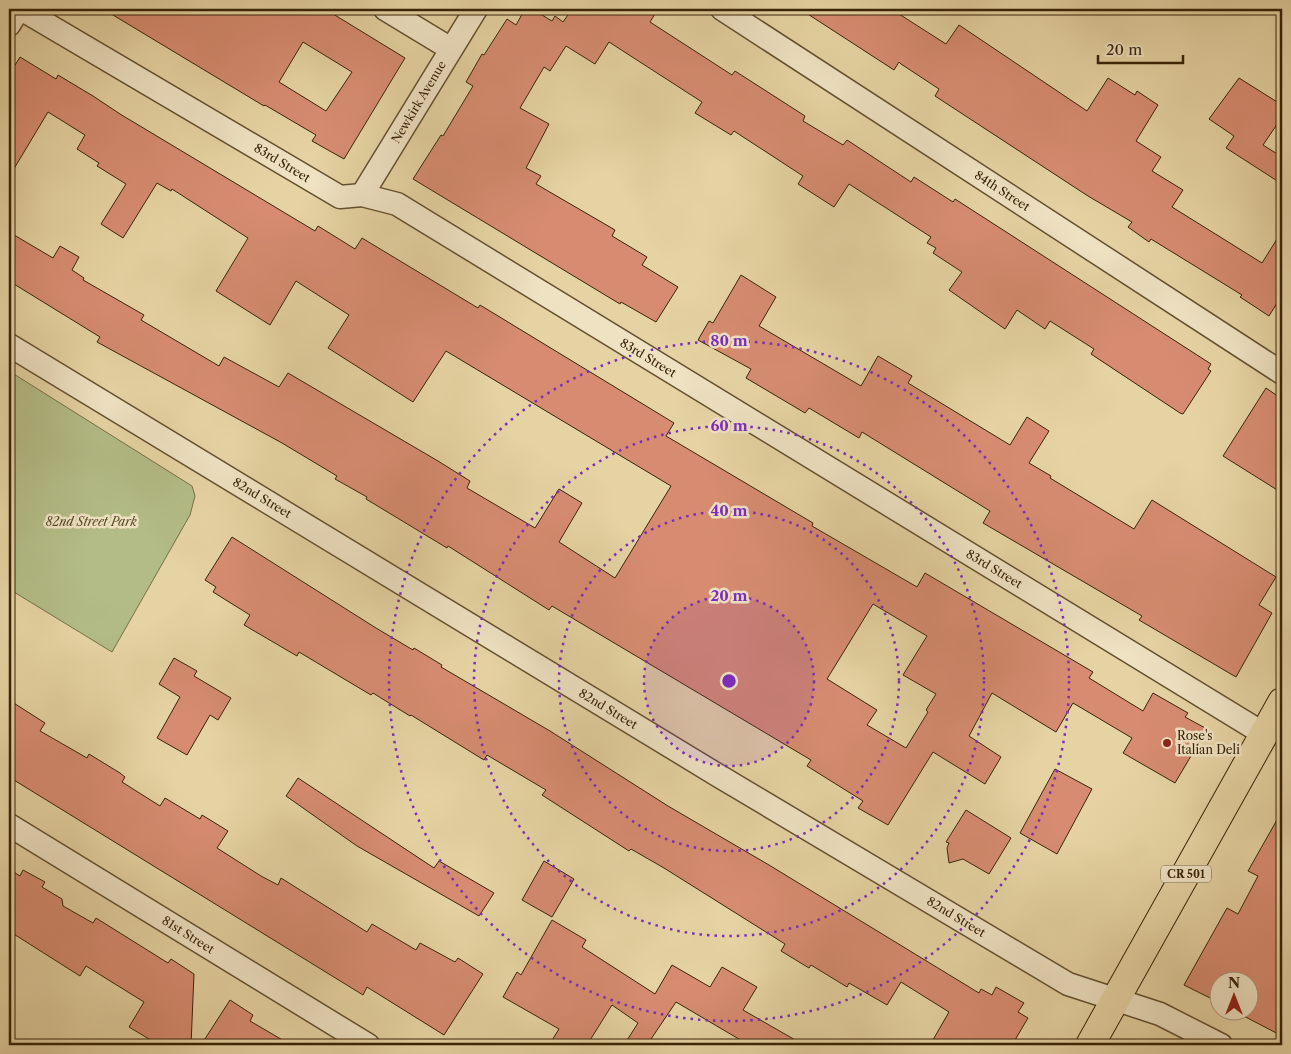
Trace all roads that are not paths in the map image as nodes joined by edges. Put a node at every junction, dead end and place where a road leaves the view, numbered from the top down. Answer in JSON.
{"nodes":[{"id":1,"x":20,"y":9,"type":"edge"},
{"id":2,"x":385,"y":9,"type":"edge"},
{"id":3,"x":476,"y":9,"type":"edge"},
{"id":4,"x":722,"y":9,"type":"edge"},
{"id":5,"x":9,"y":26,"type":"edge"},
{"id":6,"x":451,"y":49,"type":"junction"},
{"id":7,"x":362,"y":195,"type":"junction"},
{"id":8,"x":9,"y":345,"type":"edge"},
{"id":9,"x":1282,"y":373,"type":"edge"},
{"id":10,"x":1282,"y":702,"type":"edge"},
{"id":11,"x":1264,"y":734,"type":"junction"},
{"id":12,"x":9,"y":825,"type":"edge"},
{"id":13,"x":1116,"y":1000,"type":"junction"},
{"id":14,"x":368,"y":1045,"type":"edge"},
{"id":15,"x":1090,"y":1045,"type":"edge"},
{"id":16,"x":1221,"y":1045,"type":"edge"}],
"edges":[{"from":1,"to":5,"type":"street"},
{"from":1,"to":7,"type":"street","name":"83rd Street"},
{"from":2,"to":6,"type":"street"},
{"from":3,"to":6,"type":"street","name":"Newkirk Avenue"},
{"from":4,"to":9,"type":"street","name":"84th Street"},
{"from":6,"to":7,"type":"street","name":"Newkirk Avenue"},
{"from":7,"to":11,"type":"street","name":"83rd Street"},
{"from":8,"to":13,"type":"street","name":"82nd Street"},
{"from":10,"to":11,"type":"main road","number":"CR 501"},
{"from":11,"to":13,"type":"main road","number":"CR 501"},
{"from":12,"to":14,"type":"street","name":"81st Street"},
{"from":13,"to":15,"type":"main road","number":"CR 501"},
{"from":13,"to":16,"type":"street","name":"82nd Street"}]}
